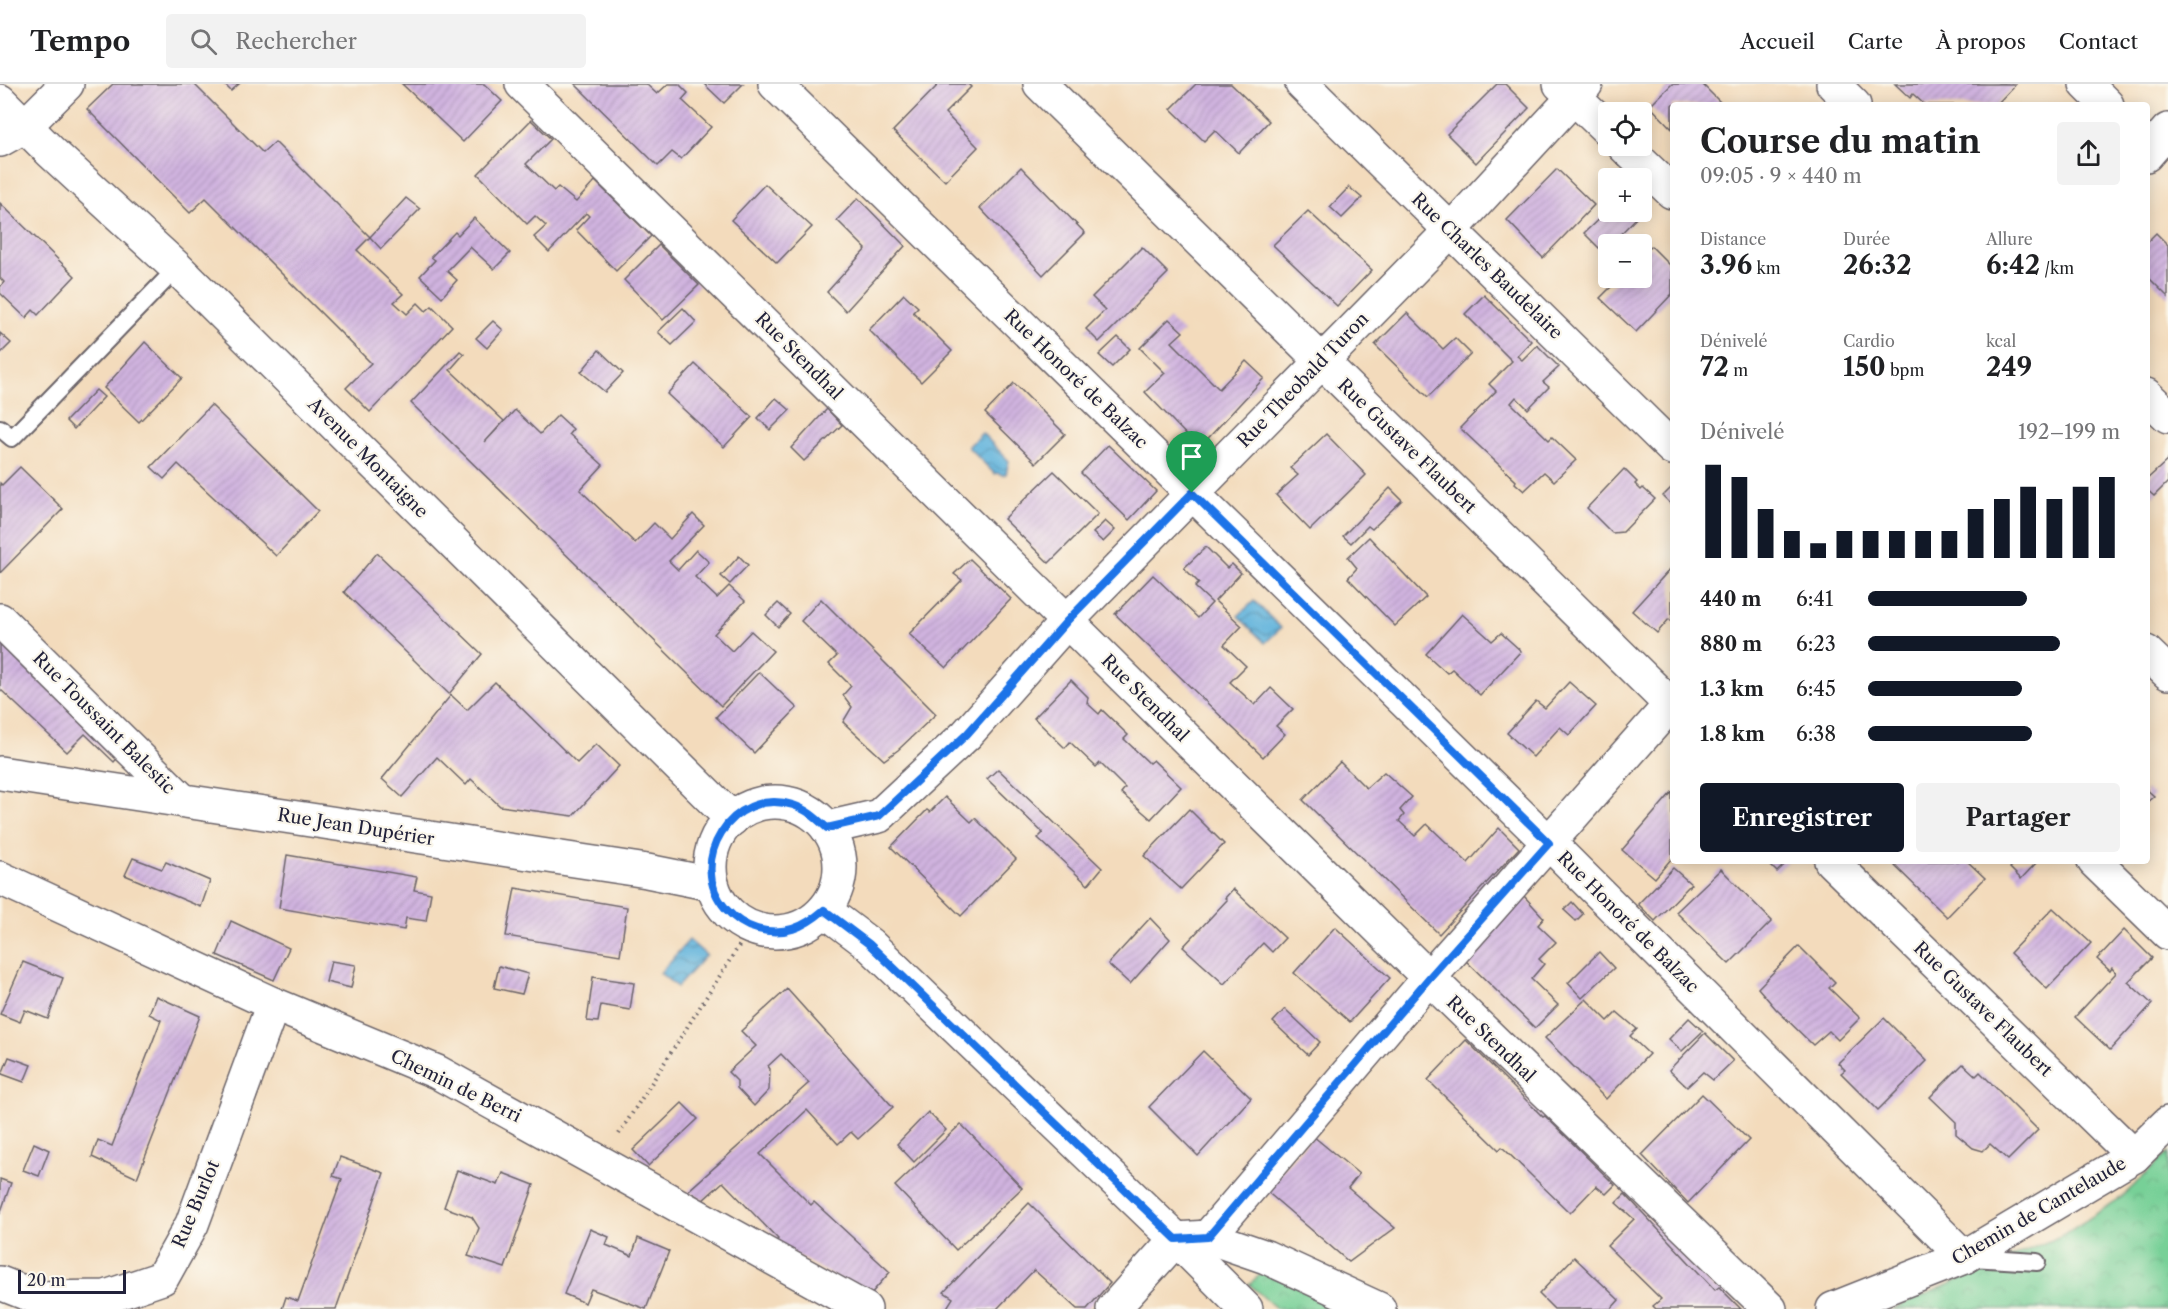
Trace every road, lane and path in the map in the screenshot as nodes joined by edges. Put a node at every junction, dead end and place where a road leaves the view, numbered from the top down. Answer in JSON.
{"nodes":[{"id":1,"x":67,"y":84,"type":"edge"},
{"id":2,"x":522,"y":84,"type":"edge"},
{"id":3,"x":776,"y":84,"type":"edge"},
{"id":4,"x":1040,"y":84,"type":"edge"},
{"id":5,"x":1302,"y":84,"type":"edge"},
{"id":6,"x":1833,"y":84,"type":"edge"},
{"id":7,"x":2086,"y":84,"type":"edge"},
{"id":8,"x":1573,"y":88,"type":"edge"},
{"id":9,"x":0,"y":101,"type":"edge"},
{"id":10,"x":1851,"y":102,"type":"edge"},
{"id":11,"x":2104,"y":102,"type":"edge"},
{"id":12,"x":1598,"y":118,"type":"edge"},
{"id":13,"x":13,"y":133,"type":"edge"},
{"id":14,"x":1634,"y":156,"type":"edge"},
{"id":15,"x":1670,"y":190,"type":"edge"},
{"id":16,"x":1451,"y":230,"type":"junction"},
{"id":17,"x":177,"y":268,"type":"junction"},
{"id":18,"x":1321,"y":362,"type":"junction"},
{"id":19,"x":2150,"y":399,"type":"edge"},
{"id":20,"x":2168,"y":416,"type":"edge"},
{"id":21,"x":0,"y":428,"type":"edge"},
{"id":22,"x":1670,"y":446,"type":"edge"},
{"id":23,"x":1192,"y":493,"type":"junction"},
{"id":24,"x":0,"y":620,"type":"edge"},
{"id":25,"x":1067,"y":621,"type":"junction"},
{"id":26,"x":2150,"y":656,"type":"edge"},
{"id":27,"x":2168,"y":673,"type":"edge"},
{"id":28,"x":1670,"y":703,"type":"edge"},
{"id":29,"x":1670,"y":707,"type":"edge"},
{"id":30,"x":0,"y":773,"type":"edge"},
{"id":31,"x":182,"y":800,"type":"junction"},
{"id":32,"x":732,"y":819,"type":"junction"},
{"id":33,"x":827,"y":828,"type":"junction"},
{"id":34,"x":1549,"y":843,"type":"junction"},
{"id":35,"x":1834,"y":864,"type":"edge"},
{"id":36,"x":2097,"y":864,"type":"edge"},
{"id":37,"x":0,"y":878,"type":"edge"},
{"id":38,"x":712,"y":884,"type":"junction"},
{"id":39,"x":824,"y":910,"type":"junction"},
{"id":40,"x":751,"y":927,"type":"junction"},
{"id":41,"x":2168,"y":933,"type":"edge"},
{"id":42,"x":1429,"y":978,"type":"junction"},
{"id":43,"x":273,"y":1004,"type":"junction"},
{"id":44,"x":2168,"y":1122,"type":"edge"},
{"id":45,"x":2134,"y":1156,"type":"junction"},
{"id":46,"x":601,"y":1162,"type":"junction"},
{"id":47,"x":1192,"y":1238,"type":"junction"},
{"id":48,"x":1964,"y":1257,"type":"junction"},
{"id":49,"x":2037,"y":1262,"type":"dead end"},
{"id":50,"x":0,"y":1283,"type":"edge"},
{"id":51,"x":865,"y":1309,"type":"edge"},
{"id":52,"x":1113,"y":1309,"type":"edge"},
{"id":53,"x":1246,"y":1309,"type":"edge"},
{"id":54,"x":1379,"y":1309,"type":"edge"},
{"id":55,"x":1770,"y":1309,"type":"edge"},
{"id":56,"x":1833,"y":1309,"type":"edge"}],
"edges":[{"from":1,"to":13,"type":"street"},
{"from":2,"to":25,"type":"street","name":"Rue Stendhal"},
{"from":3,"to":23,"type":"street","name":"Rue Honoré de Balzac"},
{"from":4,"to":18,"type":"street","name":"Rue Gustave Flaubert"},
{"from":5,"to":16,"type":"street","name":"Rue Charles Baudelaire"},
{"from":6,"to":10,"type":"street"},
{"from":7,"to":11,"type":"street"},
{"from":8,"to":12,"type":"street"},
{"from":8,"to":16,"type":"street","name":"Rue Theobald Turon"},
{"from":9,"to":13,"type":"street","name":"Avenue Montaigne"},
{"from":13,"to":17,"type":"street","name":"Avenue Montaigne"},
{"from":14,"to":15,"type":"street"},
{"from":16,"to":18,"type":"street","name":"Rue Theobald Turon"},
{"from":16,"to":22,"type":"street","name":"Rue Charles Baudelaire"},
{"from":17,"to":21,"type":"lane"},
{"from":17,"to":32,"type":"street","name":"Avenue Montaigne"},
{"from":18,"to":23,"type":"street","name":"Rue Theobald Turon"},
{"from":18,"to":28,"type":"street","name":"Rue Gustave Flaubert"},
{"from":19,"to":20,"type":"street"},
{"from":23,"to":25,"type":"street","name":"Rue Theobald Turon"},
{"from":23,"to":34,"type":"street","name":"Rue Honoré de Balzac"},
{"from":24,"to":31,"type":"street","name":"Rue Toussaint Balestic"},
{"from":25,"to":33,"type":"street","name":"Rue Theobald Turon"},
{"from":25,"to":42,"type":"street","name":"Rue Stendhal"},
{"from":26,"to":27,"type":"street"},
{"from":29,"to":34,"type":"street"},
{"from":30,"to":31,"type":"street","name":"Rue Jean Dupérier"},
{"from":31,"to":38,"type":"street","name":"Rue Jean Dupérier"},
{"from":32,"to":33,"type":"street"},
{"from":32,"to":38,"type":"street"},
{"from":33,"to":39,"type":"street"},
{"from":34,"to":42,"type":"street"},
{"from":34,"to":48,"type":"street","name":"Rue Honoré de Balzac"},
{"from":35,"to":45,"type":"street","name":"Rue Gustave Flaubert"},
{"from":36,"to":41,"type":"street"},
{"from":37,"to":43,"type":"street","name":"Chemin de Berri"},
{"from":38,"to":40,"type":"street"},
{"from":39,"to":40,"type":"street"},
{"from":39,"to":47,"type":"street"},
{"from":40,"to":46,"type":"path"},
{"from":42,"to":47,"type":"street"},
{"from":42,"to":55,"type":"street","name":"Rue Stendhal"},
{"from":43,"to":46,"type":"street","name":"Chemin de Berri"},
{"from":43,"to":50,"type":"street","name":"Rue Burlot"},
{"from":44,"to":45,"type":"street","name":"Chemin de Cantelaude"},
{"from":45,"to":48,"type":"street","name":"Chemin de Cantelaude"},
{"from":46,"to":51,"type":"street","name":"Chemin de Berri"},
{"from":47,"to":52,"type":"street"},
{"from":47,"to":53,"type":"street"},
{"from":47,"to":54,"type":"street"},
{"from":48,"to":49,"type":"lane"},
{"from":48,"to":56,"type":"street","name":"Chemin de Cantelaude"}]}
